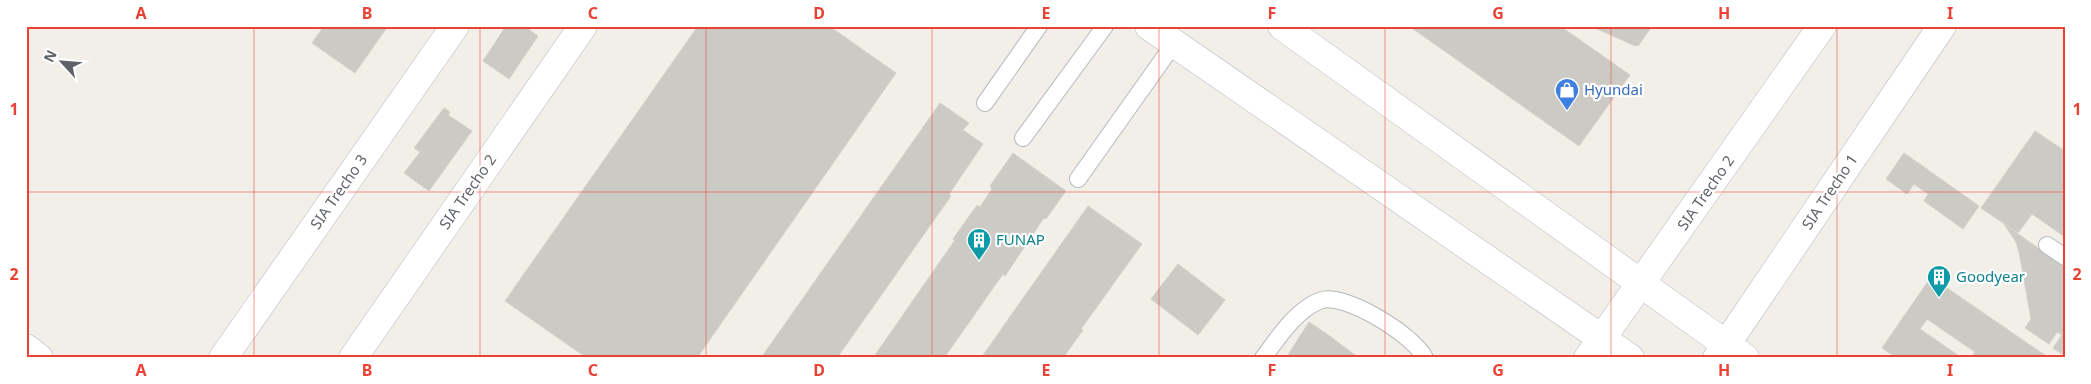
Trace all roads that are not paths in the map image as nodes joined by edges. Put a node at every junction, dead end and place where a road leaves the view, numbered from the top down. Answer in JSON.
{"nodes":[{"id":1,"x":455,"y":26,"type":"edge"},
{"id":2,"x":583,"y":26,"type":"edge"},
{"id":3,"x":1039,"y":26,"type":"edge"},
{"id":4,"x":1105,"y":26,"type":"edge"},
{"id":5,"x":1149,"y":26,"type":"edge"},
{"id":6,"x":1282,"y":26,"type":"edge"},
{"id":7,"x":1822,"y":26,"type":"edge"},
{"id":8,"x":1942,"y":26,"type":"edge"},
{"id":9,"x":1173,"y":45,"type":"junction"},
{"id":10,"x":985,"y":103,"type":"dead end"},
{"id":11,"x":1023,"y":138,"type":"dead end"},
{"id":12,"x":1078,"y":179,"type":"dead end"},
{"id":13,"x":2047,"y":245,"type":"dead end"},
{"id":14,"x":2065,"y":257,"type":"edge"},
{"id":15,"x":1642,"y":284,"type":"junction"},
{"id":16,"x":26,"y":348,"type":"edge"},
{"id":17,"x":1595,"y":348,"type":"edge"},
{"id":18,"x":1729,"y":353,"type":"edge"},
{"id":19,"x":39,"y":358,"type":"edge"},
{"id":20,"x":223,"y":358,"type":"edge"},
{"id":21,"x":353,"y":358,"type":"edge"},
{"id":22,"x":1263,"y":358,"type":"edge"},
{"id":23,"x":1425,"y":358,"type":"edge"},
{"id":24,"x":1630,"y":358,"type":"edge"}],
"edges":[{"from":1,"to":20,"type":"main road","name":"SIA Trecho 3"},
{"from":2,"to":21,"type":"main road","name":"SIA Trecho 2"},
{"from":3,"to":10,"type":"lane"},
{"from":4,"to":11,"type":"lane"},
{"from":5,"to":9,"type":"main road"},
{"from":6,"to":15,"type":"main road"},
{"from":7,"to":15,"type":"main road","name":"SIA Trecho 2"},
{"from":8,"to":18,"type":"main road","name":"SIA Trecho 1"},
{"from":9,"to":12,"type":"lane"},
{"from":9,"to":17,"type":"main road"},
{"from":13,"to":14,"type":"lane"},
{"from":15,"to":17,"type":"main road","name":"SIA Trecho 2"},
{"from":15,"to":18,"type":"main road"},
{"from":16,"to":19,"type":"main road"},
{"from":17,"to":24,"type":"main road"},
{"from":22,"to":23,"type":"lane"}]}
